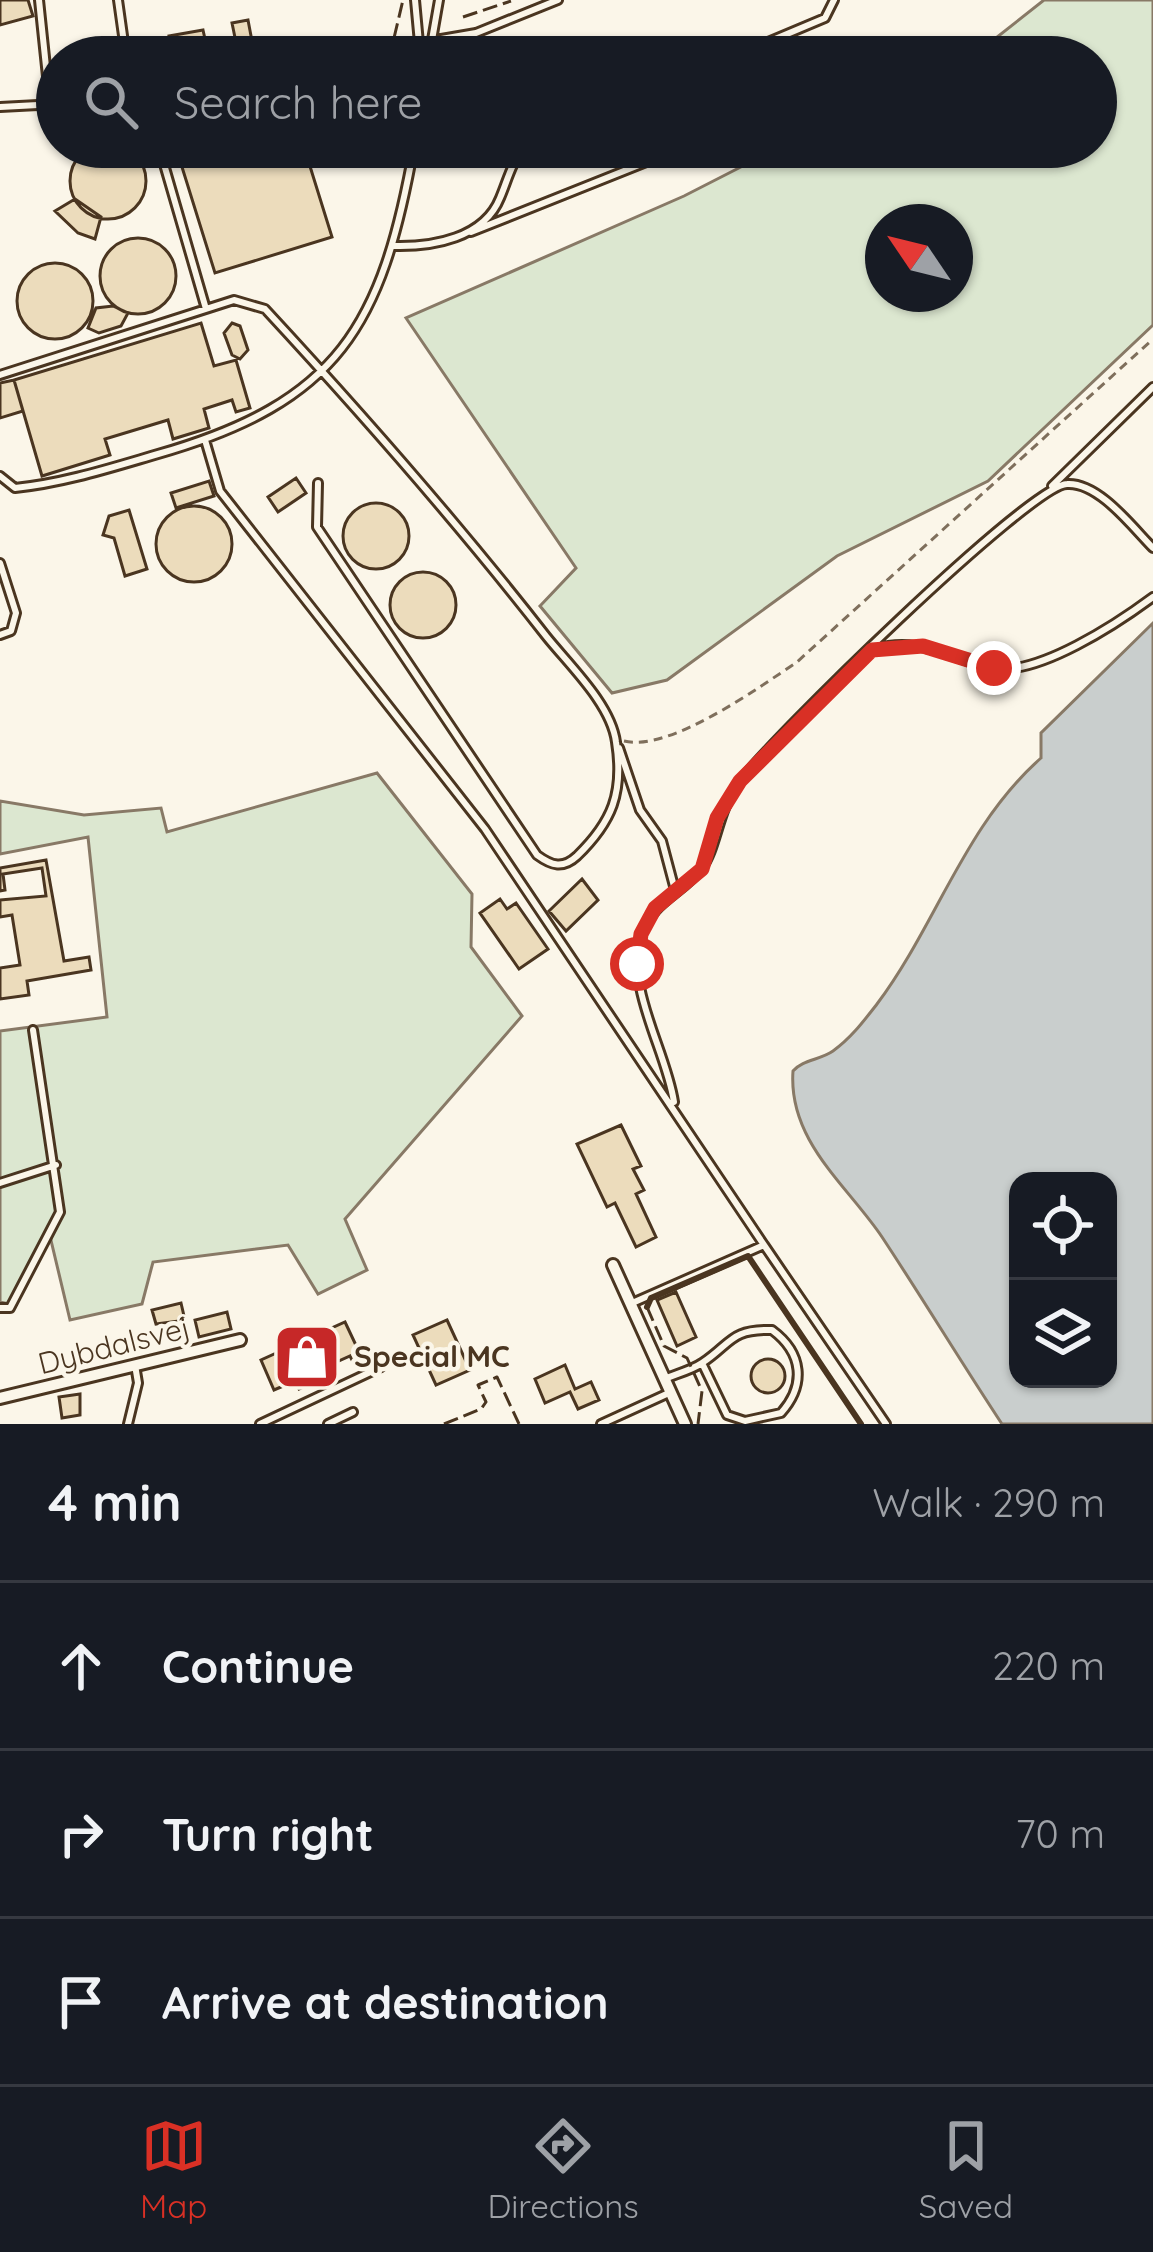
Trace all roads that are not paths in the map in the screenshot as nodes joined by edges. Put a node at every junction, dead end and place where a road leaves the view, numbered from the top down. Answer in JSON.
{"nodes":[{"id":1,"x":39,"y":0,"type":"edge"},
{"id":2,"x":118,"y":0,"type":"edge"},
{"id":3,"x":415,"y":0,"type":"edge"},
{"id":4,"x":440,"y":0,"type":"edge"},
{"id":5,"x":558,"y":0,"type":"edge"},
{"id":6,"x":834,"y":0,"type":"edge"},
{"id":7,"x":44,"y":36,"type":"edge"},
{"id":8,"x":123,"y":36,"type":"edge"},
{"id":9,"x":418,"y":36,"type":"edge"},
{"id":10,"x":433,"y":36,"type":"edge"},
{"id":11,"x":457,"y":36,"type":"edge"},
{"id":12,"x":782,"y":36,"type":"edge"},
{"id":13,"x":36,"y":105,"type":"edge"},
{"id":14,"x":0,"y":107,"type":"edge"},
{"id":15,"x":165,"y":168,"type":"edge"},
{"id":16,"x":410,"y":168,"type":"edge"},
{"id":17,"x":511,"y":168,"type":"edge"},
{"id":18,"x":631,"y":168,"type":"edge"},
{"id":19,"x":471,"y":232,"type":"junction"},
{"id":20,"x":394,"y":246,"type":"junction"},
{"id":21,"x":206,"y":309,"type":"junction"},
{"id":22,"x":323,"y":372,"type":"junction"},
{"id":23,"x":0,"y":375,"type":"edge"},
{"id":24,"x":1153,"y":387,"type":"edge"},
{"id":25,"x":206,"y":440,"type":"junction"},
{"id":26,"x":0,"y":476,"type":"edge"},
{"id":27,"x":318,"y":483,"type":"dead end"},
{"id":28,"x":1050,"y":489,"type":"junction"},
{"id":29,"x":1153,"y":548,"type":"edge"},
{"id":30,"x":0,"y":563,"type":"edge"},
{"id":31,"x":1153,"y":597,"type":"edge"},
{"id":32,"x":0,"y":635,"type":"edge"},
{"id":33,"x":872,"y":650,"type":"junction"},
{"id":34,"x":616,"y":739,"type":"junction"},
{"id":35,"x":675,"y":890,"type":"junction"},
{"id":36,"x":34,"y":1030,"type":"dead end"},
{"id":37,"x":675,"y":1106,"type":"junction"},
{"id":38,"x":56,"y":1165,"type":"junction"},
{"id":39,"x":0,"y":1183,"type":"edge"},
{"id":40,"x":764,"y":1245,"type":"junction"},
{"id":41,"x":613,"y":1265,"type":"dead end"},
{"id":42,"x":630,"y":1304,"type":"junction"},
{"id":43,"x":0,"y":1308,"type":"edge"},
{"id":44,"x":240,"y":1340,"type":"dead end"},
{"id":45,"x":702,"y":1363,"type":"junction"},
{"id":46,"x":135,"y":1366,"type":"junction"},
{"id":47,"x":381,"y":1367,"type":"dead end"},
{"id":48,"x":664,"y":1379,"type":"junction"},
{"id":49,"x":670,"y":1392,"type":"junction"},
{"id":50,"x":0,"y":1398,"type":"edge"},
{"id":51,"x":353,"y":1412,"type":"dead end"},
{"id":52,"x":128,"y":1424,"type":"edge"},
{"id":53,"x":260,"y":1424,"type":"edge"},
{"id":54,"x":328,"y":1424,"type":"edge"},
{"id":55,"x":601,"y":1424,"type":"edge"},
{"id":56,"x":685,"y":1424,"type":"edge"},
{"id":57,"x":886,"y":1424,"type":"edge"}],
"edges":[{"from":1,"to":7,"type":"lane"},
{"from":2,"to":8,"type":"lane"},
{"from":3,"to":9,"type":"lane"},
{"from":4,"to":10,"type":"lane"},
{"from":5,"to":11,"type":"lane"},
{"from":6,"to":12,"type":"lane"},
{"from":13,"to":14,"type":"lane"},
{"from":15,"to":21,"type":"lane"},
{"from":16,"to":20,"type":"lane"},
{"from":17,"to":19,"type":"lane"},
{"from":18,"to":19,"type":"lane"},
{"from":19,"to":20,"type":"lane"},
{"from":20,"to":22,"type":"lane"},
{"from":21,"to":22,"type":"lane"},
{"from":21,"to":23,"type":"lane"},
{"from":22,"to":25,"type":"lane"},
{"from":22,"to":34,"type":"lane"},
{"from":24,"to":28,"type":"lane"},
{"from":25,"to":26,"type":"lane"},
{"from":25,"to":37,"type":"lane"},
{"from":27,"to":34,"type":"lane"},
{"from":28,"to":29,"type":"lane"},
{"from":28,"to":33,"type":"lane"},
{"from":30,"to":32,"type":"lane"},
{"from":31,"to":33,"type":"lane"},
{"from":33,"to":35,"type":"lane"},
{"from":34,"to":35,"type":"lane"},
{"from":35,"to":37,"type":"lane"},
{"from":36,"to":38,"type":"lane"},
{"from":37,"to":40,"type":"lane"},
{"from":38,"to":39,"type":"lane"},
{"from":38,"to":43,"type":"lane"},
{"from":40,"to":42,"type":"lane"},
{"from":40,"to":57,"type":"lane"},
{"from":41,"to":42,"type":"street"},
{"from":42,"to":48,"type":"street"},
{"from":44,"to":46,"type":"street","name":"Dybdalsvej"},
{"from":45,"to":45,"type":"lane"},
{"from":45,"to":48,"type":"lane"},
{"from":46,"to":50,"type":"street","name":"Dybdalsvej"},
{"from":46,"to":52,"type":"lane"},
{"from":47,"to":53,"type":"lane"},
{"from":48,"to":49,"type":"street"},
{"from":49,"to":55,"type":"lane"},
{"from":49,"to":56,"type":"street"},
{"from":51,"to":54,"type":"lane"}]}
